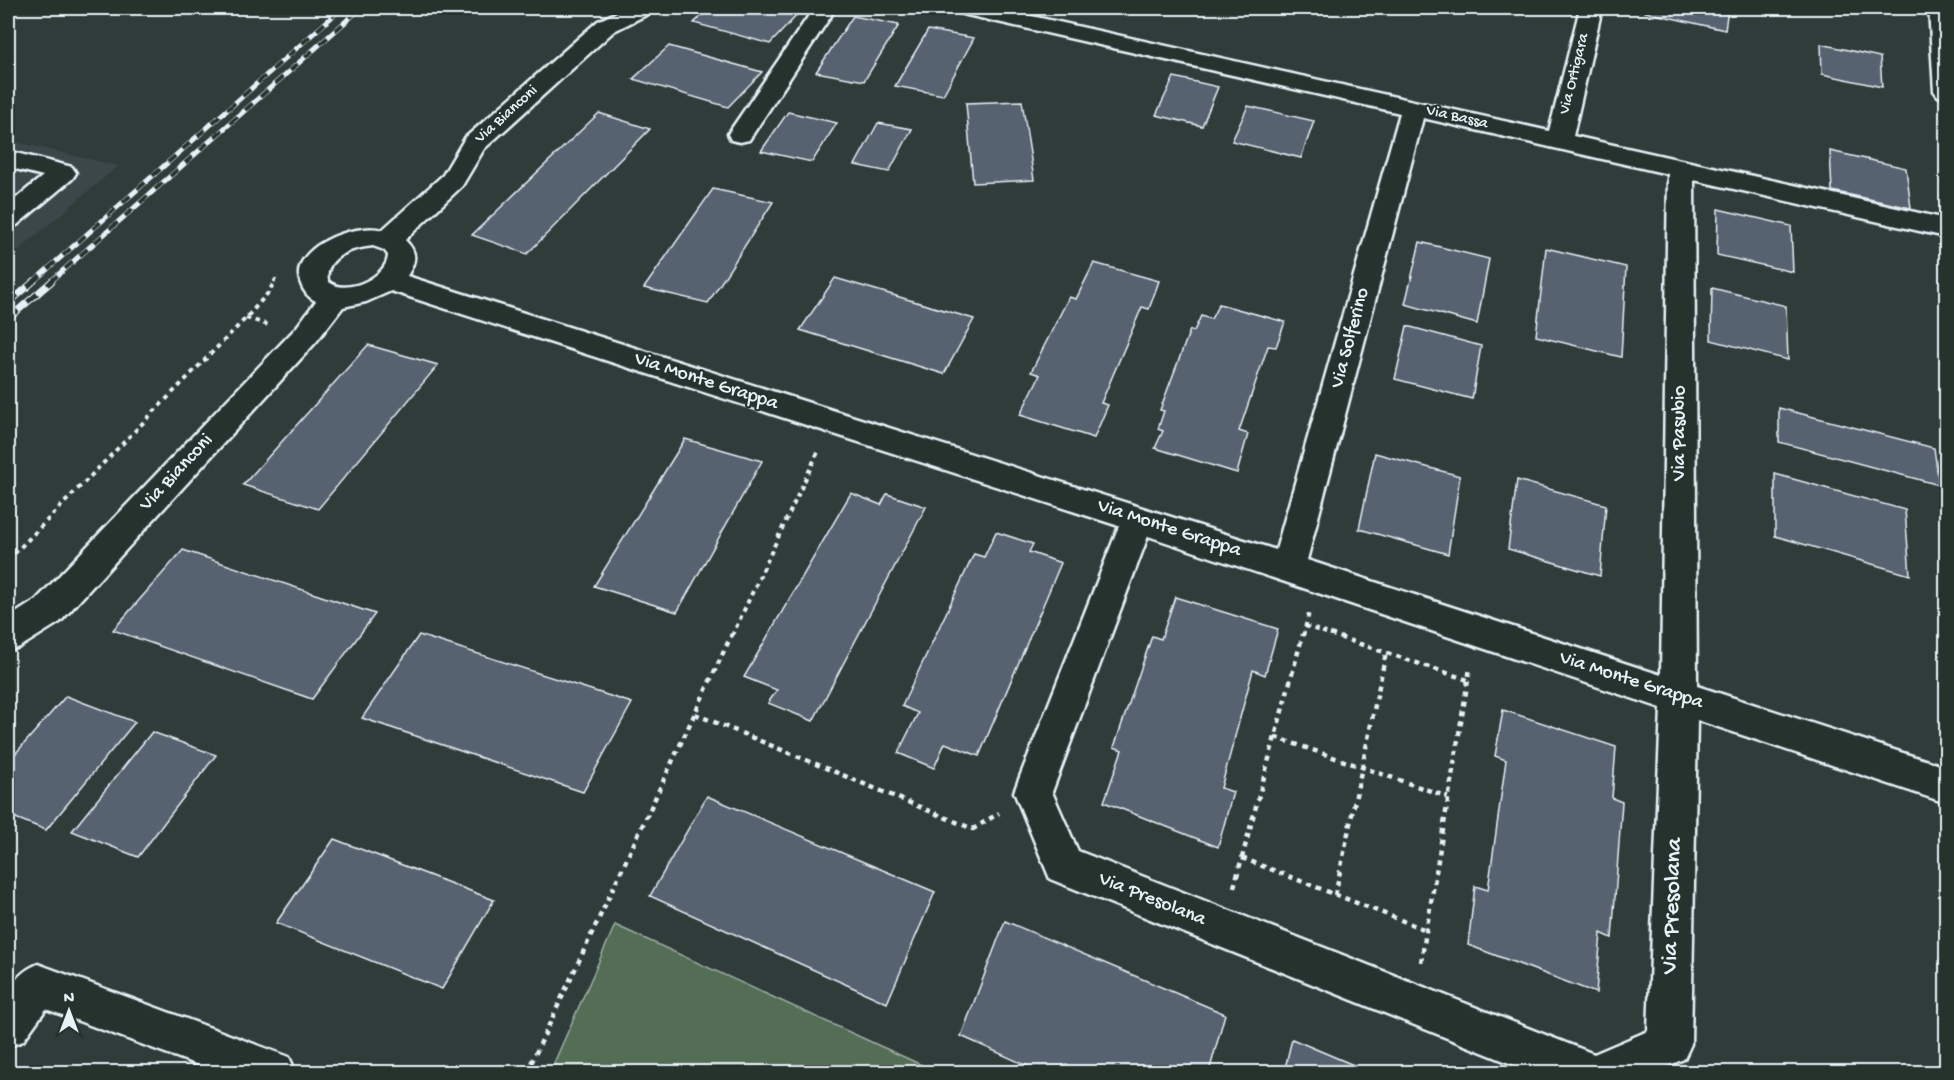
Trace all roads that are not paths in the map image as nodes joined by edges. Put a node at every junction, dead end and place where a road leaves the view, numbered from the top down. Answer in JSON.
{"nodes":[{"id":1,"x":642,"y":8,"type":"edge"},
{"id":2,"x":825,"y":8,"type":"edge"},
{"id":3,"x":967,"y":8,"type":"edge"},
{"id":4,"x":1591,"y":8,"type":"edge"},
{"id":5,"x":1940,"y":8,"type":"edge"},
{"id":6,"x":1947,"y":91,"type":"edge"},
{"id":7,"x":1414,"y":108,"type":"junction"},
{"id":8,"x":740,"y":134,"type":"dead end"},
{"id":9,"x":1559,"y":141,"type":"junction"},
{"id":10,"x":8,"y":159,"type":"edge"},
{"id":11,"x":1681,"y":169,"type":"junction"},
{"id":12,"x":8,"y":219,"type":"edge"},
{"id":13,"x":1947,"y":228,"type":"edge"},
{"id":14,"x":388,"y":240,"type":"junction"},
{"id":15,"x":390,"y":281,"type":"junction"},
{"id":16,"x":335,"y":297,"type":"junction"},
{"id":17,"x":1138,"y":519,"type":"junction"},
{"id":18,"x":1303,"y":573,"type":"junction"},
{"id":19,"x":8,"y":636,"type":"edge"},
{"id":20,"x":1679,"y":697,"type":"junction"},
{"id":21,"x":1947,"y":785,"type":"edge"},
{"id":22,"x":8,"y":1026,"type":"edge"},
{"id":23,"x":274,"y":1072,"type":"edge"},
{"id":24,"x":1585,"y":1072,"type":"edge"},
{"id":25,"x":1603,"y":1072,"type":"edge"}],
"edges":[{"from":1,"to":14,"type":"street","name":"Via Bianconi"},
{"from":2,"to":8,"type":"street"},
{"from":3,"to":7,"type":"street","name":"Via Bassa"},
{"from":4,"to":9,"type":"street","name":"Via Ortigara"},
{"from":5,"to":6,"type":"street"},
{"from":7,"to":9,"type":"street","name":"Via Bassa"},
{"from":7,"to":18,"type":"street","name":"Via Solferino"},
{"from":9,"to":11,"type":"street","name":"Via Bassa"},
{"from":10,"to":12,"type":"street"},
{"from":11,"to":13,"type":"street","name":"Via Bassa"},
{"from":11,"to":20,"type":"street","name":"Via Pasubio"},
{"from":14,"to":15,"type":"street"},
{"from":14,"to":16,"type":"street"},
{"from":15,"to":16,"type":"street"},
{"from":15,"to":17,"type":"street","name":"Via Monte Grappa"},
{"from":16,"to":19,"type":"street","name":"Via Bianconi"},
{"from":17,"to":18,"type":"street","name":"Via Monte Grappa"},
{"from":17,"to":24,"type":"street","name":"Via Presolana"},
{"from":18,"to":20,"type":"street","name":"Via Monte Grappa"},
{"from":20,"to":21,"type":"street","name":"Via Monte Grappa"},
{"from":20,"to":25,"type":"street","name":"Via Presolana"},
{"from":22,"to":23,"type":"street"}]}
